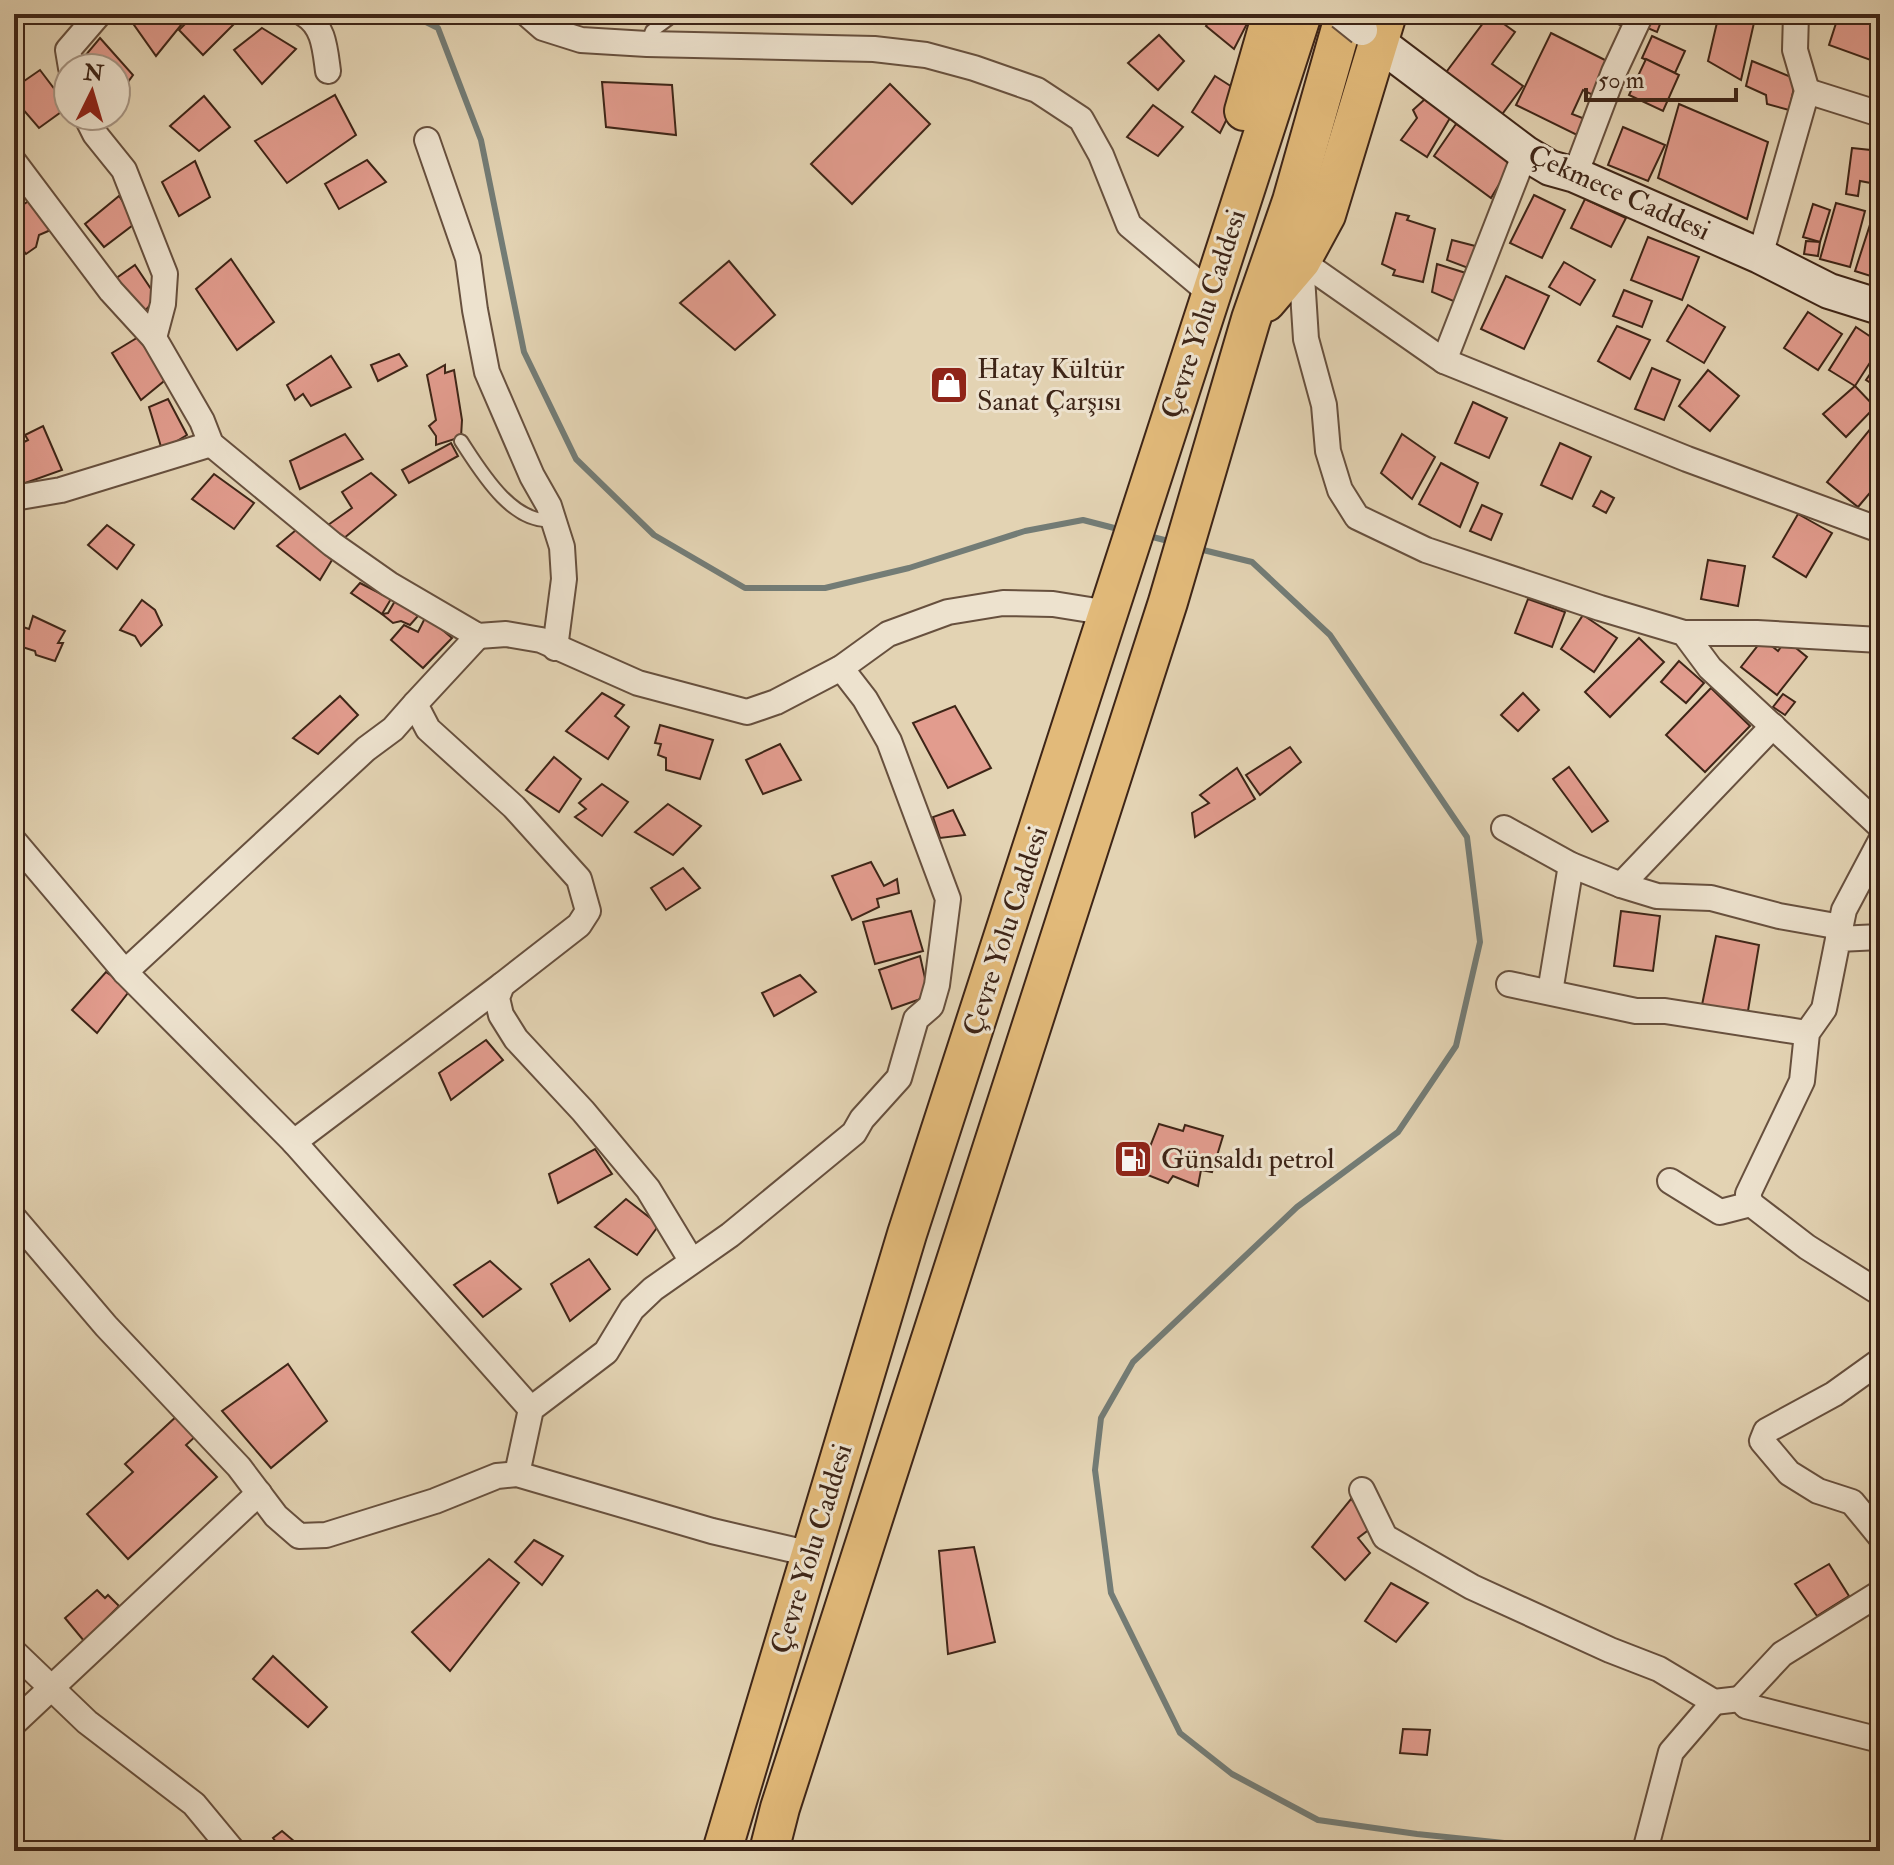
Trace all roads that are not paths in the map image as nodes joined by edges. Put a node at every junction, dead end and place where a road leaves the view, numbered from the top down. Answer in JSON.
{"nodes":[{"id":1,"x":99,"y":14,"type":"edge"},
{"id":2,"x":304,"y":14,"type":"edge"},
{"id":3,"x":527,"y":14,"type":"edge"},
{"id":4,"x":675,"y":14,"type":"edge"},
{"id":5,"x":1272,"y":14,"type":"edge"},
{"id":6,"x":1302,"y":14,"type":"edge"},
{"id":7,"x":1641,"y":14,"type":"edge"},
{"id":8,"x":1790,"y":16,"type":"edge"},
{"id":9,"x":1363,"y":23,"type":"edge"},
{"id":10,"x":647,"y":44,"type":"junction"},
{"id":11,"x":68,"y":52,"type":"edge"},
{"id":12,"x":328,"y":71,"type":"dead end"},
{"id":13,"x":1807,"y":91,"type":"junction"},
{"id":14,"x":1880,"y":114,"type":"edge"},
{"id":15,"x":94,"y":132,"type":"edge"},
{"id":16,"x":427,"y":140,"type":"dead end"},
{"id":17,"x":1525,"y":153,"type":"junction"},
{"id":18,"x":14,"y":162,"type":"edge"},
{"id":19,"x":1575,"y":175,"type":"junction"},
{"id":20,"x":1760,"y":256,"type":"junction"},
{"id":21,"x":1301,"y":261,"type":"junction"},
{"id":22,"x":1207,"y":302,"type":"junction"},
{"id":23,"x":1880,"y":307,"type":"edge"},
{"id":24,"x":1251,"y":319,"type":"junction"},
{"id":25,"x":154,"y":338,"type":"junction"},
{"id":26,"x":1444,"y":361,"type":"junction"},
{"id":27,"x":461,"y":441,"type":"dead end"},
{"id":28,"x":211,"y":444,"type":"junction"},
{"id":29,"x":14,"y":498,"type":"edge"},
{"id":30,"x":553,"y":520,"type":"junction"},
{"id":31,"x":1880,"y":530,"type":"edge"},
{"id":32,"x":1109,"y":613,"type":"junction"},
{"id":33,"x":1684,"y":633,"type":"junction"},
{"id":34,"x":478,"y":636,"type":"junction"},
{"id":35,"x":1880,"y":640,"type":"edge"},
{"id":36,"x":555,"y":648,"type":"junction"},
{"id":37,"x":841,"y":668,"type":"junction"},
{"id":38,"x":415,"y":704,"type":"junction"},
{"id":39,"x":1773,"y":726,"type":"junction"},
{"id":40,"x":1880,"y":826,"type":"edge"},
{"id":41,"x":1504,"y":828,"type":"dead end"},
{"id":42,"x":14,"y":841,"type":"edge"},
{"id":43,"x":1880,"y":842,"type":"edge"},
{"id":44,"x":1571,"y":865,"type":"junction"},
{"id":45,"x":1621,"y":885,"type":"junction"},
{"id":46,"x":1839,"y":933,"type":"junction"},
{"id":47,"x":1880,"y":937,"type":"edge"},
{"id":48,"x":125,"y":972,"type":"junction"},
{"id":49,"x":1509,"y":984,"type":"dead end"},
{"id":50,"x":502,"y":985,"type":"junction"},
{"id":51,"x":1550,"y":992,"type":"junction"},
{"id":52,"x":1807,"y":1033,"type":"junction"},
{"id":53,"x":294,"y":1142,"type":"junction"},
{"id":54,"x":1670,"y":1181,"type":"dead end"},
{"id":55,"x":1751,"y":1204,"type":"junction"},
{"id":56,"x":14,"y":1218,"type":"edge"},
{"id":57,"x":691,"y":1260,"type":"junction"},
{"id":58,"x":1879,"y":1293,"type":"edge"},
{"id":59,"x":1880,"y":1361,"type":"edge"},
{"id":60,"x":531,"y":1409,"type":"junction"},
{"id":61,"x":517,"y":1474,"type":"junction"},
{"id":62,"x":1362,"y":1490,"type":"dead end"},
{"id":63,"x":259,"y":1493,"type":"junction"},
{"id":64,"x":1880,"y":1536,"type":"edge"},
{"id":65,"x":811,"y":1554,"type":"junction"},
{"id":66,"x":1880,"y":1593,"type":"edge"},
{"id":67,"x":14,"y":1652,"type":"edge"},
{"id":68,"x":51,"y":1689,"type":"junction"},
{"id":69,"x":1740,"y":1699,"type":"junction"},
{"id":70,"x":1714,"y":1702,"type":"junction"},
{"id":71,"x":14,"y":1723,"type":"edge"},
{"id":72,"x":1880,"y":1740,"type":"edge"},
{"id":73,"x":233,"y":1851,"type":"edge"},
{"id":74,"x":722,"y":1851,"type":"edge"},
{"id":75,"x":769,"y":1851,"type":"edge"},
{"id":76,"x":1645,"y":1851,"type":"edge"}],
"edges":[{"from":1,"to":11,"type":"street"},
{"from":2,"to":12,"type":"street"},
{"from":3,"to":10,"type":"street"},
{"from":4,"to":10,"type":"lane"},
{"from":5,"to":22,"type":"highway"},
{"from":6,"to":22,"type":"highway","name":"Çevre Yolu Caddesi"},
{"from":7,"to":19,"type":"street"},
{"from":8,"to":13,"type":"street"},
{"from":9,"to":17,"type":"main road","name":"Çekmece Caddesi"},
{"from":9,"to":21,"type":"highway"},
{"from":9,"to":24,"type":"highway","name":"Çevre Yolu Caddesi"},
{"from":10,"to":22,"type":"street"},
{"from":13,"to":14,"type":"street"},
{"from":13,"to":20,"type":"street"},
{"from":15,"to":25,"type":"street"},
{"from":16,"to":30,"type":"street"},
{"from":17,"to":19,"type":"main road","name":"Çekmece Caddesi"},
{"from":17,"to":26,"type":"street"},
{"from":18,"to":25,"type":"street"},
{"from":19,"to":20,"type":"main road","name":"Çekmece Caddesi"},
{"from":20,"to":23,"type":"main road","name":"Çekmece Caddesi"},
{"from":21,"to":24,"type":"highway"},
{"from":21,"to":26,"type":"street"},
{"from":21,"to":33,"type":"street"},
{"from":22,"to":32,"type":"highway","name":"Çevre Yolu Caddesi"},
{"from":24,"to":75,"type":"highway","name":"Çevre Yolu Caddesi"},
{"from":25,"to":28,"type":"street"},
{"from":26,"to":31,"type":"street"},
{"from":27,"to":30,"type":"lane"},
{"from":28,"to":29,"type":"street"},
{"from":28,"to":34,"type":"street"},
{"from":30,"to":36,"type":"street"},
{"from":32,"to":37,"type":"street"},
{"from":32,"to":65,"type":"highway","name":"Çevre Yolu Caddesi"},
{"from":33,"to":35,"type":"street"},
{"from":33,"to":39,"type":"street"},
{"from":34,"to":36,"type":"street"},
{"from":34,"to":38,"type":"street"},
{"from":36,"to":37,"type":"street"},
{"from":37,"to":57,"type":"street"},
{"from":38,"to":48,"type":"street"},
{"from":38,"to":50,"type":"street"},
{"from":39,"to":40,"type":"street"},
{"from":39,"to":45,"type":"street"},
{"from":41,"to":44,"type":"street"},
{"from":42,"to":48,"type":"street"},
{"from":43,"to":46,"type":"street"},
{"from":44,"to":45,"type":"street"},
{"from":44,"to":51,"type":"street"},
{"from":45,"to":46,"type":"street"},
{"from":46,"to":47,"type":"street"},
{"from":46,"to":52,"type":"street"},
{"from":48,"to":53,"type":"street"},
{"from":49,"to":51,"type":"street"},
{"from":50,"to":53,"type":"street"},
{"from":50,"to":57,"type":"street"},
{"from":51,"to":52,"type":"street"},
{"from":52,"to":55,"type":"street"},
{"from":53,"to":60,"type":"street"},
{"from":54,"to":55,"type":"street"},
{"from":55,"to":58,"type":"street"},
{"from":56,"to":63,"type":"street"},
{"from":57,"to":60,"type":"street"},
{"from":59,"to":64,"type":"street"},
{"from":60,"to":61,"type":"street"},
{"from":61,"to":63,"type":"street"},
{"from":61,"to":65,"type":"street"},
{"from":62,"to":70,"type":"street"},
{"from":63,"to":68,"type":"street"},
{"from":65,"to":74,"type":"highway","name":"Çevre Yolu Caddesi"},
{"from":66,"to":69,"type":"street"},
{"from":67,"to":68,"type":"street"},
{"from":68,"to":71,"type":"street"},
{"from":68,"to":73,"type":"street"},
{"from":69,"to":70,"type":"street"},
{"from":69,"to":72,"type":"street"},
{"from":70,"to":76,"type":"street"}]}
